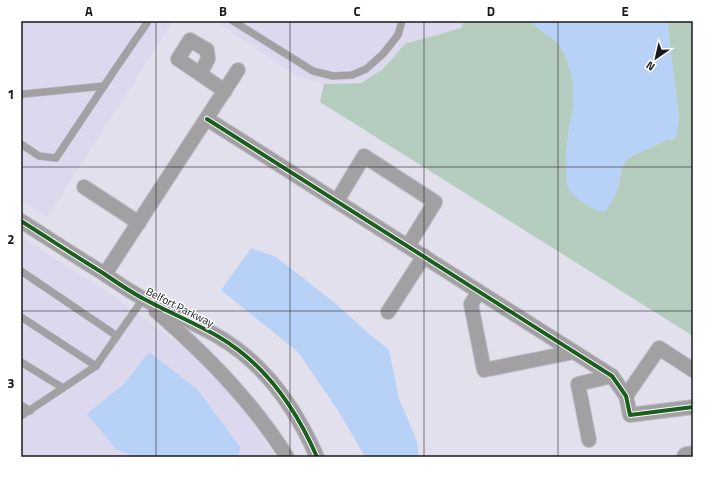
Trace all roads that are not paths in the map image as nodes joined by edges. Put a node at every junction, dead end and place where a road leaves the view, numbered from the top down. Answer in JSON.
{"nodes":[{"id":1,"x":146,"y":21,"type":"edge"},
{"id":2,"x":233,"y":21,"type":"edge"},
{"id":3,"x":402,"y":21,"type":"edge"},
{"id":4,"x":238,"y":70,"type":"dead end"},
{"id":5,"x":200,"y":74,"type":"dead end"},
{"id":6,"x":104,"y":86,"type":"junction"},
{"id":7,"x":225,"y":90,"type":"junction"},
{"id":8,"x":21,"y":95,"type":"edge"},
{"id":9,"x":207,"y":118,"type":"junction"},
{"id":10,"x":21,"y":144,"type":"edge"},
{"id":11,"x":84,"y":187,"type":"dead end"},
{"id":12,"x":337,"y":201,"type":"junction"},
{"id":13,"x":21,"y":221,"type":"edge"},
{"id":14,"x":139,"y":224,"type":"junction"},
{"id":15,"x":408,"y":246,"type":"junction"},
{"id":16,"x":424,"y":256,"type":"junction"},
{"id":17,"x":21,"y":271,"type":"edge"},
{"id":18,"x":105,"y":274,"type":"junction"},
{"id":19,"x":479,"y":292,"type":"junction"},
{"id":20,"x":143,"y":298,"type":"junction"},
{"id":21,"x":388,"y":312,"type":"dead end"},
{"id":22,"x":21,"y":317,"type":"edge"},
{"id":23,"x":117,"y":336,"type":"junction"},
{"id":24,"x":574,"y":352,"type":"junction"},
{"id":25,"x":21,"y":362,"type":"edge"},
{"id":26,"x":96,"y":366,"type":"junction"},
{"id":27,"x":693,"y":370,"type":"edge"},
{"id":28,"x":612,"y":376,"type":"junction"},
{"id":29,"x":63,"y":388,"type":"junction"},
{"id":30,"x":626,"y":396,"type":"junction"},
{"id":31,"x":21,"y":405,"type":"edge"},
{"id":32,"x":693,"y":407,"type":"edge"},
{"id":33,"x":30,"y":411,"type":"junction"},
{"id":34,"x":21,"y":416,"type":"edge"},
{"id":35,"x":589,"y":440,"type":"dead end"},
{"id":36,"x":693,"y":456,"type":"edge"},
{"id":37,"x":287,"y":457,"type":"edge"},
{"id":38,"x":317,"y":457,"type":"edge"},
{"id":39,"x":687,"y":457,"type":"edge"}],
"edges":[{"from":1,"to":6,"type":"lane"},
{"from":2,"to":3,"type":"lane"},
{"from":4,"to":7,"type":"street"},
{"from":5,"to":7,"type":"street"},
{"from":6,"to":8,"type":"lane"},
{"from":6,"to":10,"type":"lane"},
{"from":7,"to":9,"type":"street"},
{"from":9,"to":12,"type":"street"},
{"from":9,"to":14,"type":"street"},
{"from":11,"to":14,"type":"street"},
{"from":12,"to":15,"type":"street"},
{"from":12,"to":15,"type":"street"},
{"from":13,"to":18,"type":"street","name":"Belfort Parkway"},
{"from":14,"to":18,"type":"street"},
{"from":15,"to":16,"type":"street"},
{"from":16,"to":19,"type":"street"},
{"from":16,"to":21,"type":"street"},
{"from":17,"to":23,"type":"lane"},
{"from":18,"to":20,"type":"street","name":"Belfort Parkway"},
{"from":19,"to":24,"type":"street"},
{"from":19,"to":24,"type":"street"},
{"from":20,"to":23,"type":"lane"},
{"from":20,"to":37,"type":"street","name":"Belfort Parkway"},
{"from":20,"to":38,"type":"street","name":"Belfort Parkway"},
{"from":22,"to":26,"type":"lane"},
{"from":23,"to":26,"type":"lane"},
{"from":24,"to":28,"type":"street"},
{"from":25,"to":29,"type":"lane"},
{"from":26,"to":29,"type":"lane"},
{"from":27,"to":30,"type":"street"},
{"from":28,"to":30,"type":"street"},
{"from":28,"to":35,"type":"street"},
{"from":29,"to":33,"type":"lane"},
{"from":30,"to":32,"type":"street"},
{"from":31,"to":33,"type":"lane"},
{"from":33,"to":34,"type":"lane"},
{"from":36,"to":39,"type":"street"}]}
